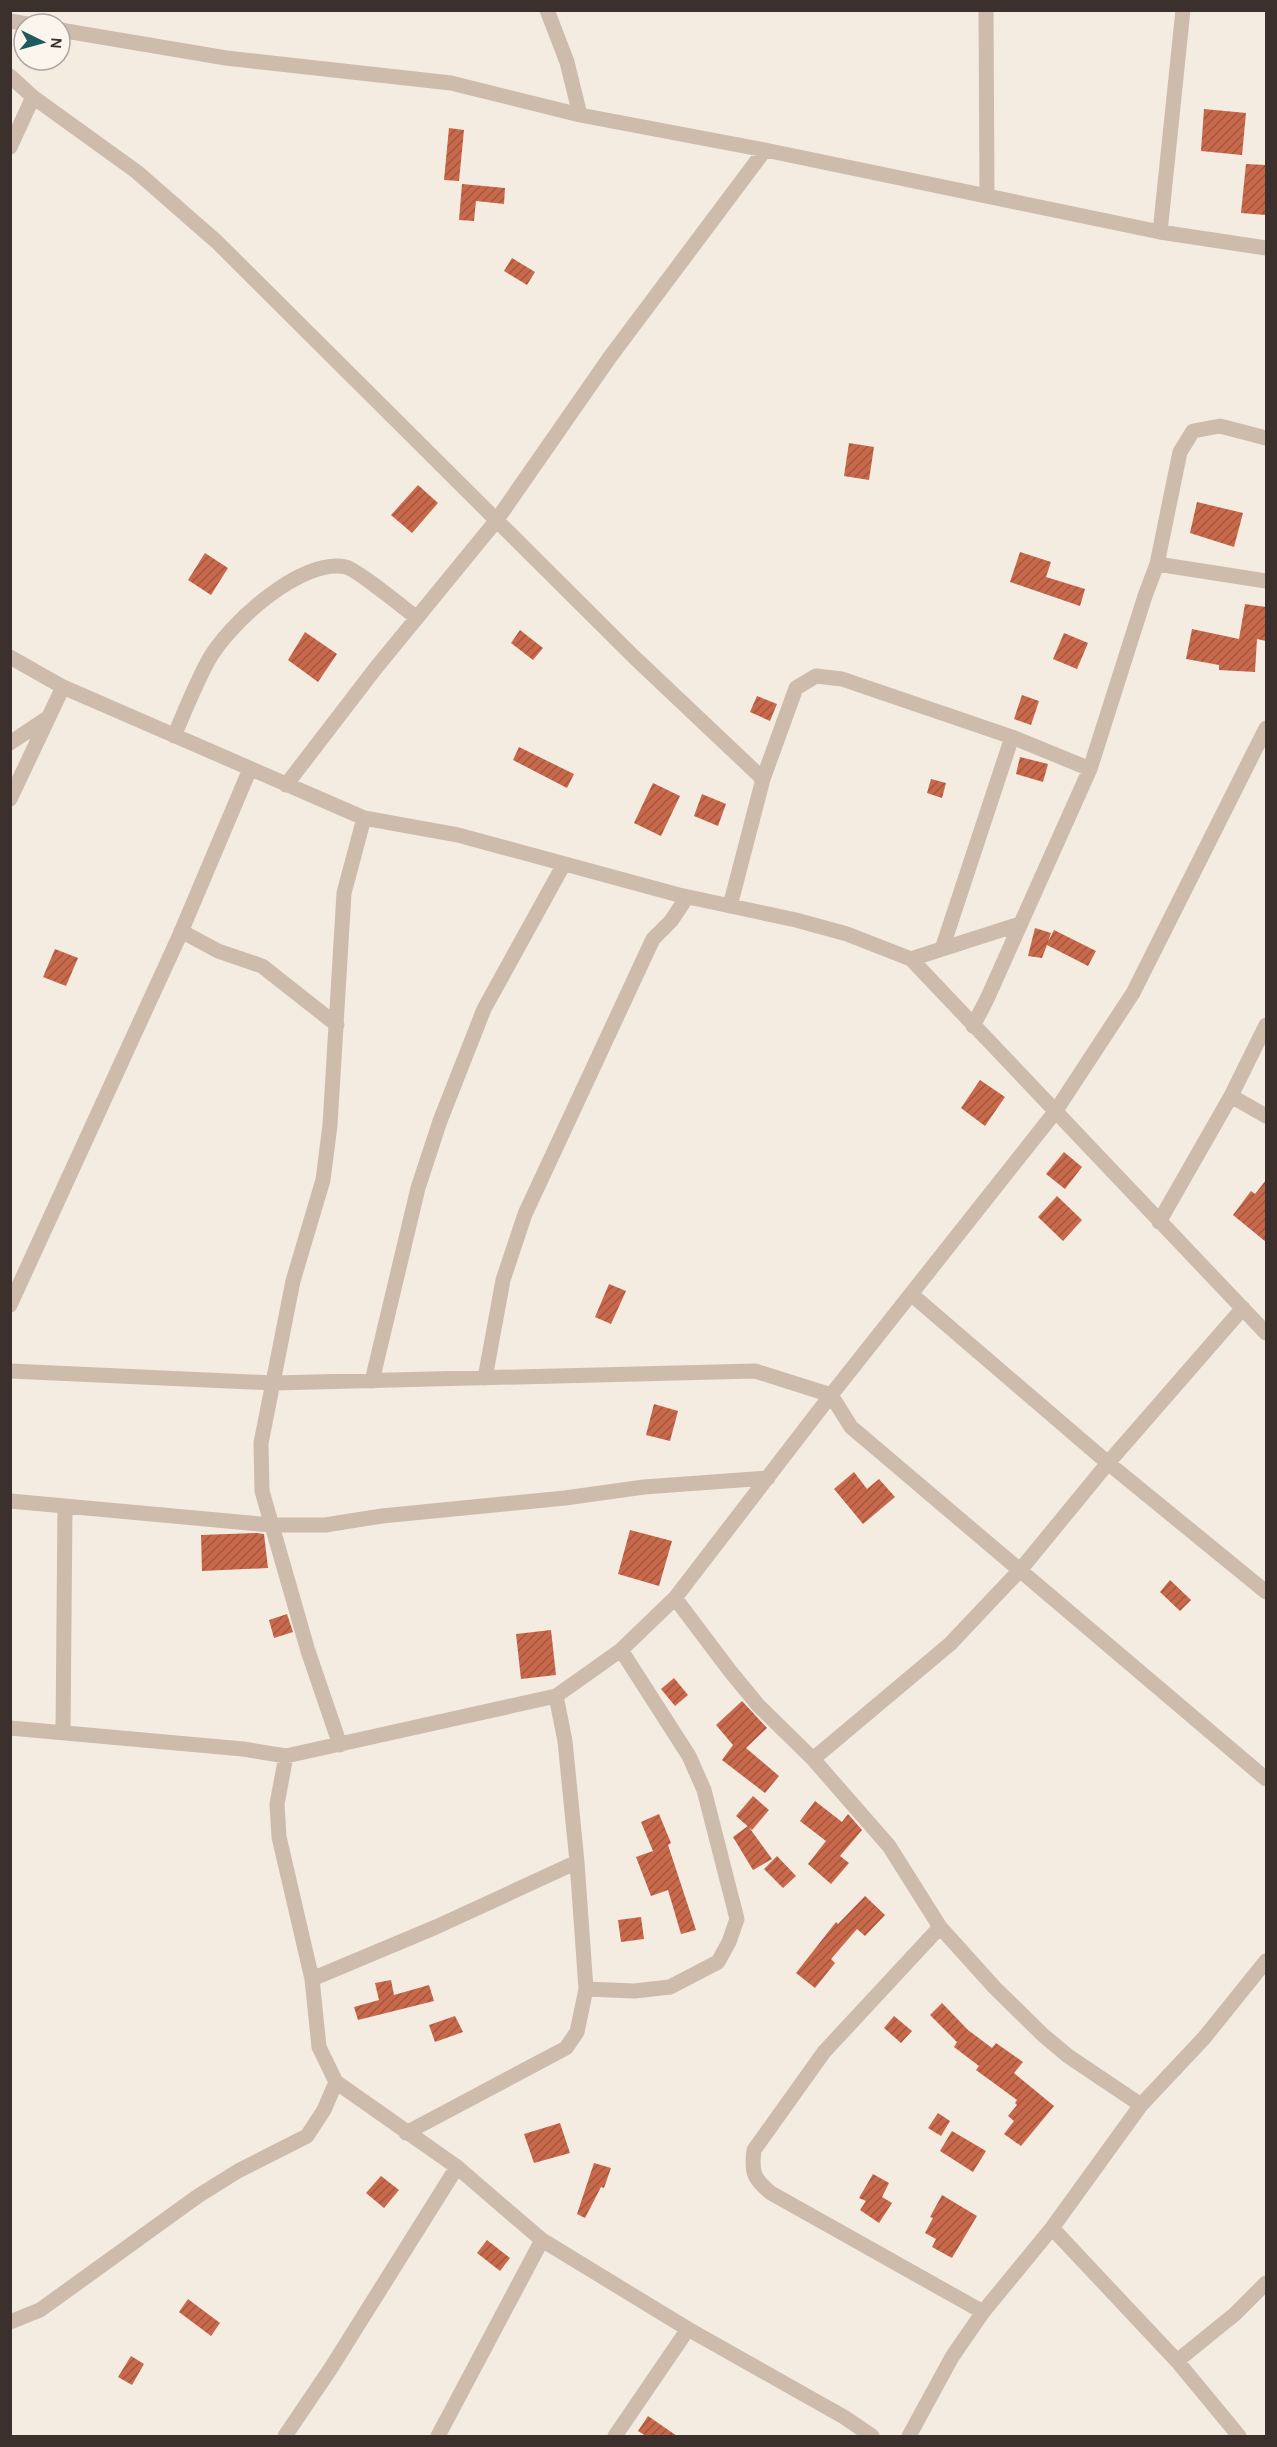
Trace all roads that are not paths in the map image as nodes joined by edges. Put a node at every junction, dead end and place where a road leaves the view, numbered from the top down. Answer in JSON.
{"nodes":[{"id":1,"x":547,"y":10,"type":"edge"},
{"id":2,"x":986,"y":10,"type":"edge"},
{"id":3,"x":1184,"y":10,"type":"edge"},
{"id":4,"x":72,"y":32,"type":"edge"},
{"id":5,"x":10,"y":76,"type":"edge"},
{"id":6,"x":33,"y":97,"type":"junction"},
{"id":7,"x":580,"y":115,"type":"junction"},
{"id":8,"x":10,"y":147,"type":"edge"},
{"id":9,"x":765,"y":150,"type":"junction"},
{"id":10,"x":987,"y":196,"type":"junction"},
{"id":11,"x":1160,"y":232,"type":"junction"},
{"id":12,"x":1266,"y":248,"type":"edge"},
{"id":13,"x":1266,"y":438,"type":"edge"},
{"id":14,"x":496,"y":520,"type":"junction"},
{"id":15,"x":1157,"y":564,"type":"junction"},
{"id":16,"x":1266,"y":581,"type":"edge"},
{"id":17,"x":417,"y":618,"type":"junction"},
{"id":18,"x":10,"y":657,"type":"edge"},
{"id":19,"x":63,"y":687,"type":"junction"},
{"id":20,"x":46,"y":719,"type":"junction"},
{"id":21,"x":1266,"y":728,"type":"edge"},
{"id":22,"x":174,"y":736,"type":"junction"},
{"id":23,"x":1012,"y":737,"type":"junction"},
{"id":24,"x":10,"y":744,"type":"edge"},
{"id":25,"x":250,"y":769,"type":"junction"},
{"id":26,"x":1090,"y":769,"type":"junction"},
{"id":27,"x":764,"y":779,"type":"junction"},
{"id":28,"x":286,"y":785,"type":"junction"},
{"id":29,"x":10,"y":799,"type":"edge"},
{"id":30,"x":364,"y":818,"type":"junction"},
{"id":31,"x":564,"y":864,"type":"junction"},
{"id":32,"x":687,"y":897,"type":"junction"},
{"id":33,"x":730,"y":906,"type":"junction"},
{"id":34,"x":1020,"y":924,"type":"junction"},
{"id":35,"x":181,"y":931,"type":"junction"},
{"id":36,"x":942,"y":949,"type":"junction"},
{"id":37,"x":911,"y":959,"type":"junction"},
{"id":38,"x":337,"y":1025,"type":"junction"},
{"id":39,"x":1266,"y":1025,"type":"edge"},
{"id":40,"x":973,"y":1026,"type":"junction"},
{"id":41,"x":1231,"y":1096,"type":"junction"},
{"id":42,"x":1055,"y":1112,"type":"junction"},
{"id":43,"x":1266,"y":1116,"type":"edge"},
{"id":44,"x":1159,"y":1222,"type":"junction"},
{"id":45,"x":911,"y":1294,"type":"junction"},
{"id":46,"x":10,"y":1305,"type":"edge"},
{"id":47,"x":1243,"y":1308,"type":"junction"},
{"id":48,"x":1266,"y":1333,"type":"edge"},
{"id":49,"x":10,"y":1371,"type":"edge"},
{"id":50,"x":484,"y":1378,"type":"junction"},
{"id":51,"x":372,"y":1381,"type":"junction"},
{"id":52,"x":274,"y":1383,"type":"junction"},
{"id":53,"x":831,"y":1395,"type":"junction"},
{"id":54,"x":1108,"y":1463,"type":"junction"},
{"id":55,"x":768,"y":1478,"type":"junction"},
{"id":56,"x":10,"y":1502,"type":"edge"},
{"id":57,"x":65,"y":1506,"type":"junction"},
{"id":58,"x":271,"y":1525,"type":"junction"},
{"id":59,"x":1021,"y":1569,"type":"junction"},
{"id":60,"x":1266,"y":1592,"type":"edge"},
{"id":61,"x":675,"y":1598,"type":"junction"},
{"id":62,"x":621,"y":1650,"type":"junction"},
{"id":63,"x":556,"y":1696,"type":"junction"},
{"id":64,"x":10,"y":1728,"type":"edge"},
{"id":65,"x":63,"y":1733,"type":"junction"},
{"id":66,"x":340,"y":1745,"type":"junction"},
{"id":67,"x":286,"y":1756,"type":"junction"},
{"id":68,"x":813,"y":1759,"type":"junction"},
{"id":69,"x":1266,"y":1779,"type":"edge"},
{"id":70,"x":577,"y":1862,"type":"junction"},
{"id":71,"x":940,"y":1927,"type":"junction"},
{"id":72,"x":1266,"y":1961,"type":"edge"},
{"id":73,"x":312,"y":1979,"type":"junction"},
{"id":74,"x":586,"y":1989,"type":"junction"},
{"id":75,"x":336,"y":2082,"type":"junction"},
{"id":76,"x":1141,"y":2105,"type":"junction"},
{"id":77,"x":406,"y":2133,"type":"junction"},
{"id":78,"x":457,"y":2166,"type":"junction"},
{"id":79,"x":1052,"y":2228,"type":"junction"},
{"id":80,"x":542,"y":2240,"type":"junction"},
{"id":81,"x":1266,"y":2283,"type":"edge"},
{"id":82,"x":983,"y":2312,"type":"junction"},
{"id":83,"x":11,"y":2324,"type":"edge"},
{"id":84,"x":688,"y":2329,"type":"junction"},
{"id":85,"x":1178,"y":2361,"type":"junction"},
{"id":86,"x":285,"y":2436,"type":"edge"},
{"id":87,"x":438,"y":2436,"type":"edge"},
{"id":88,"x":615,"y":2436,"type":"edge"},
{"id":89,"x":872,"y":2436,"type":"edge"},
{"id":90,"x":909,"y":2436,"type":"edge"},
{"id":91,"x":1239,"y":2436,"type":"edge"}],
"edges":[{"from":1,"to":7,"type":"street"},
{"from":2,"to":10,"type":"street"},
{"from":3,"to":11,"type":"street"},
{"from":4,"to":7,"type":"street"},
{"from":5,"to":6,"type":"street"},
{"from":6,"to":8,"type":"street"},
{"from":6,"to":14,"type":"street"},
{"from":7,"to":9,"type":"street"},
{"from":9,"to":10,"type":"street"},
{"from":9,"to":14,"type":"street"},
{"from":10,"to":11,"type":"street"},
{"from":11,"to":12,"type":"street"},
{"from":13,"to":15,"type":"street"},
{"from":14,"to":17,"type":"street"},
{"from":14,"to":27,"type":"street"},
{"from":15,"to":16,"type":"street"},
{"from":15,"to":26,"type":"street"},
{"from":17,"to":22,"type":"street"},
{"from":17,"to":28,"type":"street"},
{"from":18,"to":19,"type":"street"},
{"from":19,"to":20,"type":"street"},
{"from":19,"to":22,"type":"street"},
{"from":20,"to":24,"type":"street"},
{"from":20,"to":29,"type":"street"},
{"from":21,"to":42,"type":"street"},
{"from":22,"to":25,"type":"street"},
{"from":23,"to":26,"type":"street"},
{"from":23,"to":27,"type":"street"},
{"from":23,"to":36,"type":"street"},
{"from":25,"to":28,"type":"street"},
{"from":25,"to":35,"type":"street"},
{"from":26,"to":34,"type":"street"},
{"from":27,"to":33,"type":"street"},
{"from":28,"to":30,"type":"street"},
{"from":30,"to":31,"type":"street"},
{"from":30,"to":38,"type":"street"},
{"from":31,"to":32,"type":"street"},
{"from":31,"to":51,"type":"street"},
{"from":32,"to":33,"type":"street"},
{"from":32,"to":50,"type":"street"},
{"from":33,"to":37,"type":"street"},
{"from":34,"to":36,"type":"street"},
{"from":34,"to":40,"type":"street"},
{"from":35,"to":38,"type":"street"},
{"from":35,"to":46,"type":"street"},
{"from":36,"to":37,"type":"street"},
{"from":37,"to":40,"type":"street"},
{"from":38,"to":52,"type":"street"},
{"from":39,"to":41,"type":"street"},
{"from":40,"to":42,"type":"street"},
{"from":41,"to":43,"type":"street"},
{"from":41,"to":44,"type":"street"},
{"from":42,"to":44,"type":"street"},
{"from":42,"to":45,"type":"street"},
{"from":44,"to":47,"type":"street"},
{"from":45,"to":53,"type":"street"},
{"from":45,"to":54,"type":"street"},
{"from":47,"to":48,"type":"street"},
{"from":47,"to":54,"type":"street"},
{"from":49,"to":52,"type":"street"},
{"from":50,"to":51,"type":"street"},
{"from":50,"to":53,"type":"street"},
{"from":51,"to":52,"type":"street"},
{"from":52,"to":58,"type":"street"},
{"from":53,"to":55,"type":"street"},
{"from":53,"to":59,"type":"street"},
{"from":54,"to":59,"type":"street"},
{"from":54,"to":60,"type":"street"},
{"from":55,"to":58,"type":"street"},
{"from":55,"to":61,"type":"street"},
{"from":56,"to":57,"type":"street"},
{"from":57,"to":58,"type":"street"},
{"from":57,"to":65,"type":"street"},
{"from":58,"to":66,"type":"street"},
{"from":59,"to":68,"type":"street"},
{"from":59,"to":69,"type":"street"},
{"from":61,"to":62,"type":"street"},
{"from":61,"to":68,"type":"street"},
{"from":62,"to":63,"type":"street"},
{"from":62,"to":74,"type":"street"},
{"from":63,"to":66,"type":"street"},
{"from":63,"to":70,"type":"street"},
{"from":64,"to":65,"type":"street"},
{"from":65,"to":67,"type":"street"},
{"from":66,"to":67,"type":"street"},
{"from":67,"to":73,"type":"street"},
{"from":68,"to":71,"type":"street"},
{"from":70,"to":73,"type":"street"},
{"from":70,"to":74,"type":"street"},
{"from":71,"to":76,"type":"street"},
{"from":71,"to":82,"type":"street"},
{"from":72,"to":76,"type":"street"},
{"from":73,"to":75,"type":"street"},
{"from":74,"to":77,"type":"street"},
{"from":75,"to":77,"type":"street"},
{"from":75,"to":83,"type":"street"},
{"from":76,"to":79,"type":"street"},
{"from":77,"to":78,"type":"street"},
{"from":78,"to":80,"type":"street"},
{"from":78,"to":86,"type":"street"},
{"from":79,"to":82,"type":"street"},
{"from":79,"to":85,"type":"street"},
{"from":80,"to":84,"type":"street"},
{"from":80,"to":87,"type":"street"},
{"from":81,"to":85,"type":"street"},
{"from":82,"to":90,"type":"street"},
{"from":84,"to":88,"type":"street"},
{"from":84,"to":89,"type":"street"},
{"from":85,"to":91,"type":"street"}]}
